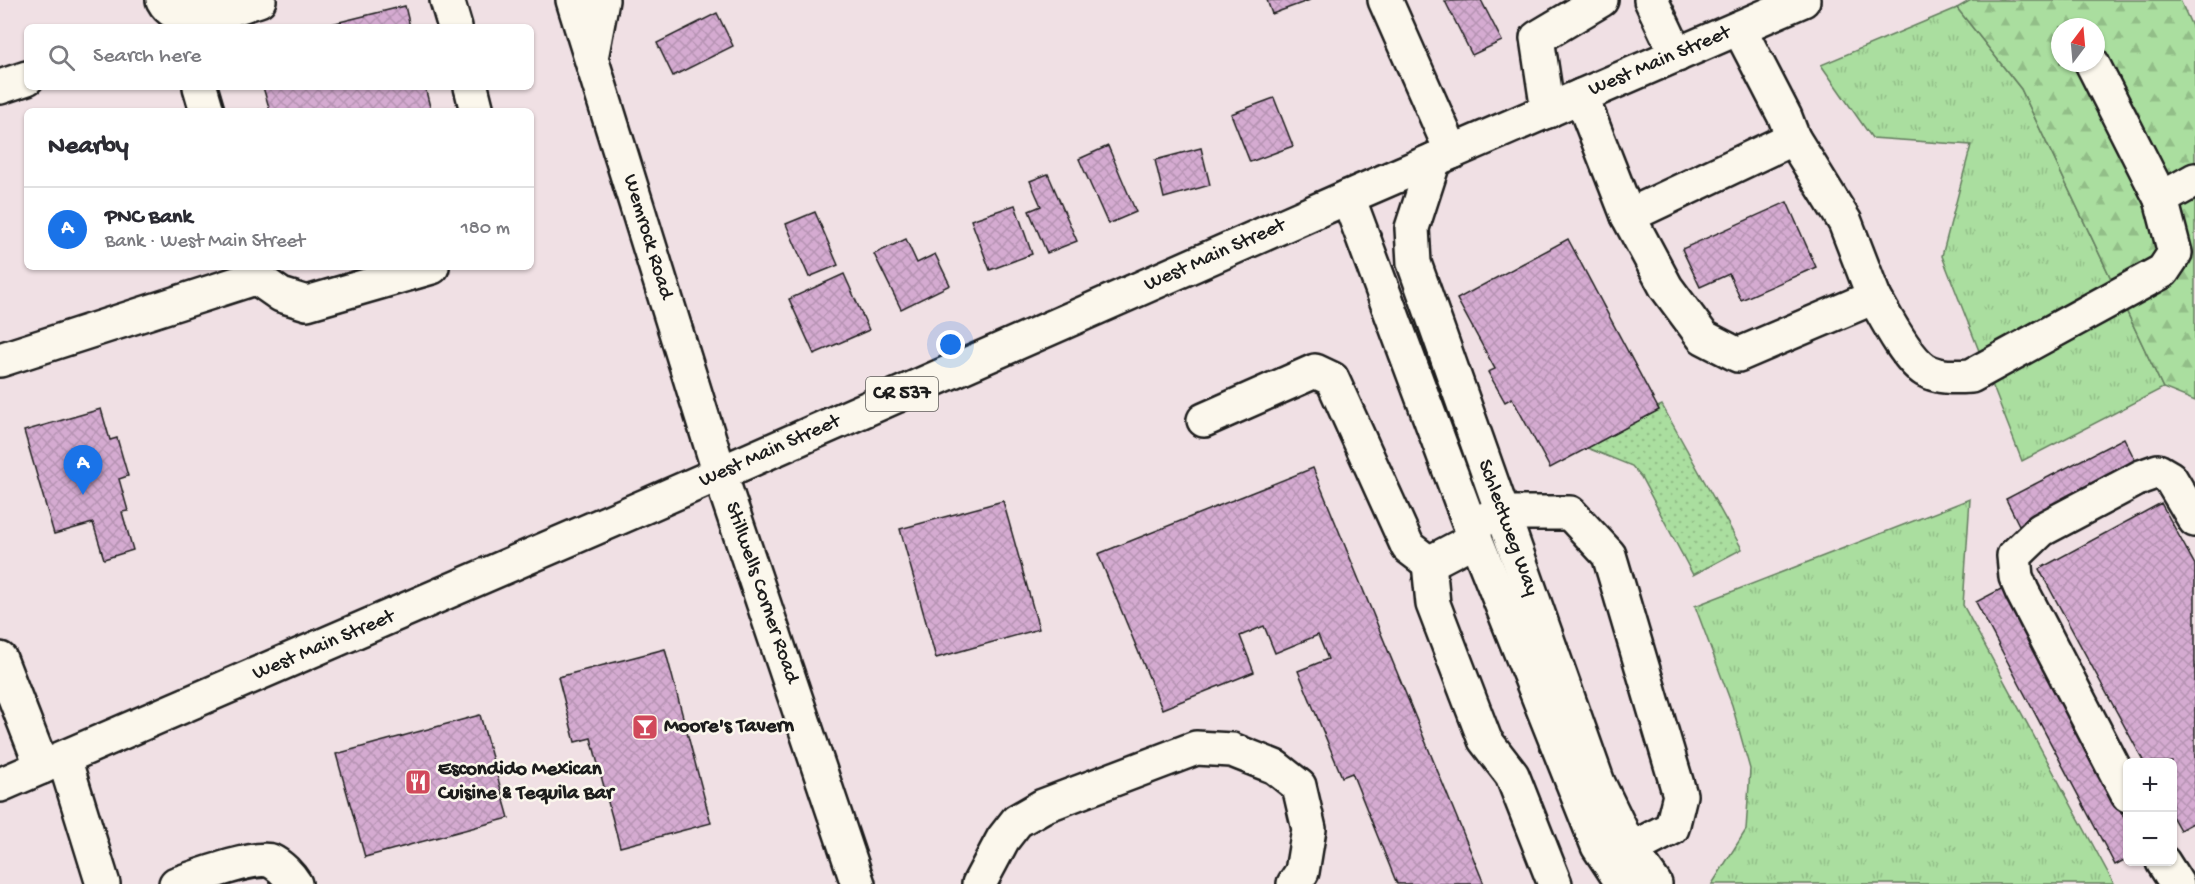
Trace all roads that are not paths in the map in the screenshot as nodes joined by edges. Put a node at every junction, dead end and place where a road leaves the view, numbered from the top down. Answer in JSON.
{"nodes":[{"id":1,"x":259,"y":0,"type":"edge"},
{"id":2,"x":447,"y":0,"type":"edge"},
{"id":3,"x":573,"y":0,"type":"edge"},
{"id":4,"x":602,"y":0,"type":"edge"},
{"id":5,"x":1385,"y":0,"type":"edge"},
{"id":6,"x":1601,"y":0,"type":"edge"},
{"id":7,"x":1651,"y":0,"type":"edge"},
{"id":8,"x":1803,"y":0,"type":"edge"},
{"id":9,"x":170,"y":15,"type":"edge"},
{"id":10,"x":1753,"y":15,"type":"edge"},
{"id":11,"x":454,"y":24,"type":"edge"},
{"id":12,"x":1677,"y":55,"type":"junction"},
{"id":13,"x":591,"y":60,"type":"junction"},
{"id":14,"x":2097,"y":72,"type":"edge"},
{"id":15,"x":24,"y":79,"type":"edge"},
{"id":16,"x":0,"y":87,"type":"edge"},
{"id":17,"x":201,"y":90,"type":"edge"},
{"id":18,"x":472,"y":90,"type":"edge"},
{"id":19,"x":1581,"y":96,"type":"junction"},
{"id":20,"x":206,"y":108,"type":"edge"},
{"id":21,"x":476,"y":108,"type":"edge"},
{"id":22,"x":1548,"y":111,"type":"junction"},
{"id":23,"x":1793,"y":138,"type":"junction"},
{"id":24,"x":1443,"y":156,"type":"junction"},
{"id":25,"x":2195,"y":180,"type":"edge"},
{"id":26,"x":1348,"y":197,"type":"junction"},
{"id":27,"x":2161,"y":199,"type":"junction"},
{"id":28,"x":1628,"y":216,"type":"junction"},
{"id":29,"x":422,"y":270,"type":"edge"},
{"id":30,"x":255,"y":272,"type":"edge"},
{"id":31,"x":1874,"y":297,"type":"junction"},
{"id":32,"x":0,"y":360,"type":"edge"},
{"id":33,"x":1204,"y":420,"type":"dead end"},
{"id":34,"x":720,"y":474,"type":"junction"},
{"id":35,"x":1502,"y":513,"type":"junction"},
{"id":36,"x":2195,"y":520,"type":"edge"},
{"id":37,"x":1472,"y":532,"type":"junction"},
{"id":38,"x":1429,"y":563,"type":"junction"},
{"id":39,"x":0,"y":659,"type":"edge"},
{"id":40,"x":53,"y":763,"type":"junction"},
{"id":41,"x":0,"y":785,"type":"edge"},
{"id":42,"x":2123,"y":787,"type":"edge"},
{"id":43,"x":1620,"y":865,"type":"edge"},
{"id":44,"x":2166,"y":866,"type":"edge"},
{"id":45,"x":103,"y":884,"type":"edge"},
{"id":46,"x":176,"y":884,"type":"edge"},
{"id":47,"x":295,"y":884,"type":"edge"},
{"id":48,"x":858,"y":884,"type":"edge"},
{"id":49,"x":980,"y":884,"type":"edge"},
{"id":50,"x":1294,"y":884,"type":"edge"},
{"id":51,"x":1555,"y":884,"type":"edge"},
{"id":52,"x":1655,"y":884,"type":"edge"},
{"id":53,"x":2177,"y":884,"type":"edge"}],
"edges":[{"from":1,"to":9,"type":"street"},
{"from":2,"to":11,"type":"street"},
{"from":3,"to":13,"type":"street","name":"Wemrock Road"},
{"from":4,"to":13,"type":"street"},
{"from":5,"to":24,"type":"street"},
{"from":6,"to":22,"type":"street"},
{"from":7,"to":12,"type":"street"},
{"from":8,"to":10,"type":"street","name":"West Main Street","number":"CR 537"},
{"from":10,"to":12,"type":"street","name":"West Main Street","number":"CR 537"},
{"from":10,"to":23,"type":"street"},
{"from":12,"to":19,"type":"street","name":"West Main Street","number":"CR 537"},
{"from":13,"to":34,"type":"street","name":"Wemrock Road"},
{"from":14,"to":27,"type":"street"},
{"from":15,"to":16,"type":"street"},
{"from":17,"to":20,"type":"street"},
{"from":18,"to":21,"type":"street"},
{"from":19,"to":22,"type":"street","name":"West Main Street","number":"CR 537"},
{"from":19,"to":28,"type":"street"},
{"from":22,"to":24,"type":"street","name":"West Main Street","number":"CR 537"},
{"from":23,"to":28,"type":"street"},
{"from":23,"to":31,"type":"street"},
{"from":24,"to":26,"type":"street","name":"West Main Street","number":"CR 537"},
{"from":24,"to":35,"type":"street","name":"Schlectweg Way"},
{"from":25,"to":27,"type":"street"},
{"from":26,"to":34,"type":"street","name":"West Main Street","number":"CR 537"},
{"from":26,"to":37,"type":"street","name":"Schlectweg Way"},
{"from":27,"to":31,"type":"street"},
{"from":28,"to":31,"type":"street"},
{"from":29,"to":30,"type":"street"},
{"from":30,"to":32,"type":"street"},
{"from":33,"to":38,"type":"street"},
{"from":34,"to":40,"type":"street","name":"West Main Street","number":"CR 537"},
{"from":34,"to":48,"type":"street","name":"Stillwells Corner Road"},
{"from":35,"to":37,"type":"street"},
{"from":35,"to":43,"type":"street","name":"Schlectweg Way"},
{"from":35,"to":43,"type":"street"},
{"from":36,"to":42,"type":"street"},
{"from":37,"to":38,"type":"street"},
{"from":37,"to":43,"type":"street","name":"Schlectweg Way"},
{"from":38,"to":51,"type":"street"},
{"from":39,"to":40,"type":"street"},
{"from":40,"to":41,"type":"street","name":"West Main Street","number":"CR 537"},
{"from":40,"to":45,"type":"street"},
{"from":43,"to":52,"type":"street","name":"Schlectweg Way"},
{"from":44,"to":53,"type":"street"},
{"from":46,"to":47,"type":"street"},
{"from":49,"to":50,"type":"street"}]}
